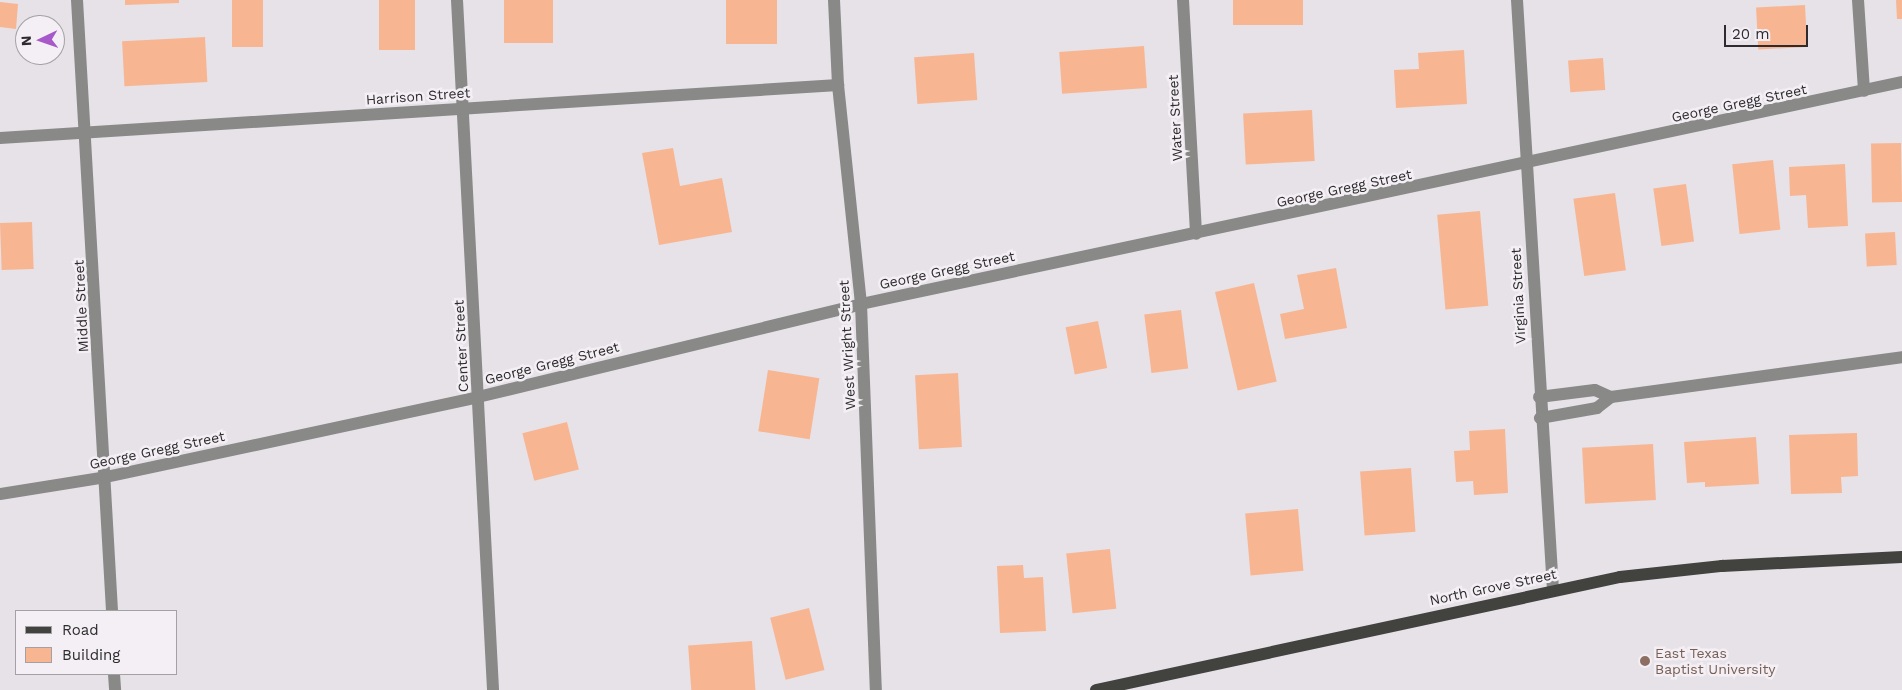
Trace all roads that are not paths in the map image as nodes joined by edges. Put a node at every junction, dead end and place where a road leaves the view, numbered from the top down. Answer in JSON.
{"nodes":[{"id":1,"x":77,"y":0,"type":"edge"},
{"id":2,"x":457,"y":0,"type":"edge"},
{"id":3,"x":834,"y":0,"type":"edge"},
{"id":4,"x":1183,"y":0,"type":"edge"},
{"id":5,"x":1517,"y":0,"type":"edge"},
{"id":6,"x":1858,"y":0,"type":"edge"},
{"id":7,"x":1902,"y":82,"type":"edge"},
{"id":8,"x":838,"y":85,"type":"junction"},
{"id":9,"x":1864,"y":91,"type":"junction"},
{"id":10,"x":464,"y":108,"type":"junction"},
{"id":11,"x":85,"y":132,"type":"junction"},
{"id":12,"x":0,"y":138,"type":"edge"},
{"id":13,"x":1526,"y":165,"type":"junction"},
{"id":14,"x":1196,"y":234,"type":"junction"},
{"id":15,"x":861,"y":304,"type":"junction"},
{"id":16,"x":1902,"y":357,"type":"edge"},
{"id":17,"x":478,"y":397,"type":"junction"},
{"id":18,"x":1539,"y":397,"type":"junction"},
{"id":19,"x":1611,"y":397,"type":"junction"},
{"id":20,"x":1540,"y":418,"type":"junction"},
{"id":21,"x":106,"y":477,"type":"junction"},
{"id":22,"x":0,"y":494,"type":"edge"},
{"id":23,"x":1902,"y":557,"type":"edge"},
{"id":24,"x":1553,"y":590,"type":"junction"},
{"id":25,"x":112,"y":610,"type":"edge"},
{"id":26,"x":114,"y":675,"type":"edge"},
{"id":27,"x":115,"y":690,"type":"edge"},
{"id":28,"x":493,"y":690,"type":"edge"},
{"id":29,"x":876,"y":690,"type":"edge"},
{"id":30,"x":1096,"y":690,"type":"edge"}],
"edges":[{"from":1,"to":11,"type":"street","name":"Middle Street"},
{"from":2,"to":10,"type":"street","name":"Center Street"},
{"from":3,"to":8,"type":"street","name":"West Wright Street"},
{"from":4,"to":14,"type":"street","name":"Water Street"},
{"from":5,"to":13,"type":"street","name":"Virginia Street"},
{"from":6,"to":9,"type":"street"},
{"from":7,"to":9,"type":"street","name":"George Gregg Street"},
{"from":8,"to":10,"type":"street","name":"Harrison Street"},
{"from":8,"to":15,"type":"street","name":"West Wright Street"},
{"from":9,"to":13,"type":"street","name":"George Gregg Street"},
{"from":10,"to":11,"type":"street","name":"Harrison Street"},
{"from":10,"to":17,"type":"street","name":"Center Street"},
{"from":11,"to":12,"type":"street","name":"Harrison Street"},
{"from":11,"to":21,"type":"street","name":"Middle Street"},
{"from":13,"to":14,"type":"street","name":"George Gregg Street"},
{"from":13,"to":18,"type":"street","name":"Virginia Street"},
{"from":14,"to":15,"type":"street","name":"George Gregg Street"},
{"from":15,"to":17,"type":"street","name":"George Gregg Street"},
{"from":15,"to":29,"type":"street","name":"West Wright Street"},
{"from":16,"to":19,"type":"street"},
{"from":17,"to":21,"type":"street","name":"George Gregg Street"},
{"from":17,"to":28,"type":"street","name":"Center Street"},
{"from":18,"to":19,"type":"street"},
{"from":18,"to":20,"type":"street","name":"Virginia Street"},
{"from":19,"to":20,"type":"street"},
{"from":20,"to":24,"type":"street","name":"Virginia Street"},
{"from":21,"to":22,"type":"street","name":"George Gregg Street"},
{"from":21,"to":25,"type":"street","name":"Middle Street"},
{"from":23,"to":24,"type":"main road","name":"North Grove Street"},
{"from":24,"to":30,"type":"main road","name":"North Grove Street"},
{"from":26,"to":27,"type":"street"}]}
